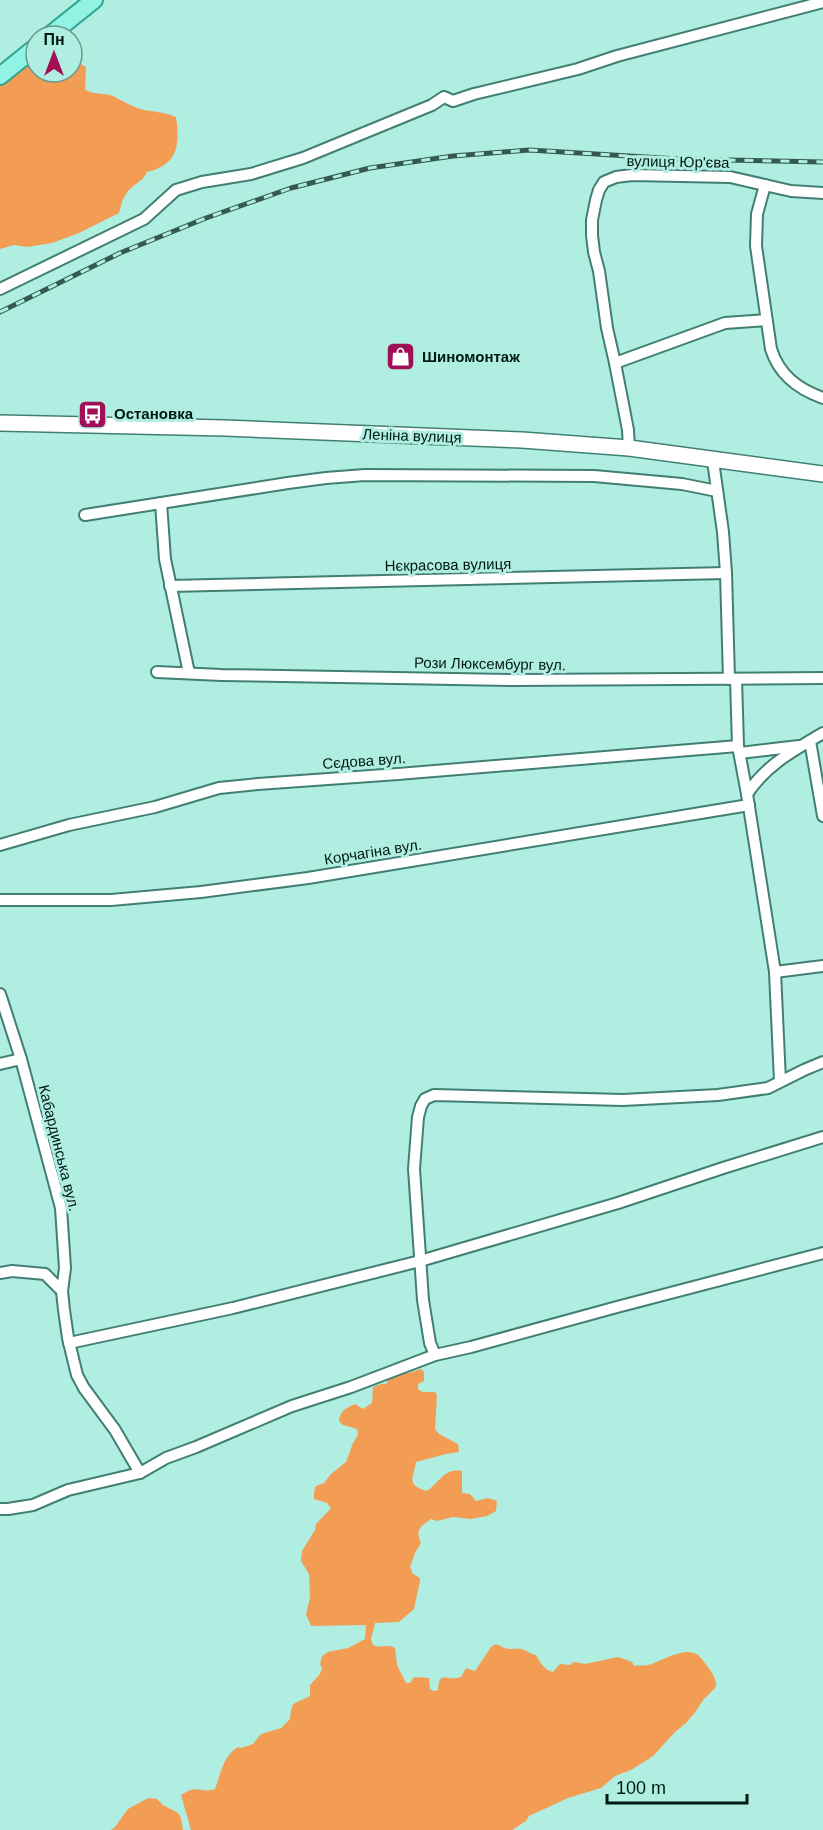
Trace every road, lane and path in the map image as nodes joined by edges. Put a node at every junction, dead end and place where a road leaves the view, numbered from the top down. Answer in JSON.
{"nodes":[{"id":1,"x":94,"y":0,"type":"edge"},
{"id":2,"x":823,"y":2,"type":"edge"},
{"id":3,"x":64,"y":24,"type":"edge"},
{"id":4,"x":24,"y":57,"type":"edge"},
{"id":5,"x":0,"y":76,"type":"edge"},
{"id":6,"x":765,"y":185,"type":"junction"},
{"id":7,"x":823,"y":193,"type":"edge"},
{"id":8,"x":0,"y":289,"type":"edge"},
{"id":9,"x":766,"y":320,"type":"junction"},
{"id":10,"x":615,"y":363,"type":"junction"},
{"id":11,"x":823,"y":398,"type":"edge"},
{"id":12,"x":0,"y":423,"type":"edge"},
{"id":13,"x":629,"y":448,"type":"junction"},
{"id":14,"x":712,"y":460,"type":"junction"},
{"id":15,"x":823,"y":474,"type":"edge"},
{"id":16,"x":717,"y":491,"type":"junction"},
{"id":17,"x":161,"y":503,"type":"junction"},
{"id":18,"x":85,"y":515,"type":"dead end"},
{"id":19,"x":726,"y":573,"type":"junction"},
{"id":20,"x":170,"y":586,"type":"junction"},
{"id":21,"x":157,"y":672,"type":"dead end"},
{"id":22,"x":189,"y":673,"type":"junction"},
{"id":23,"x":823,"y":678,"type":"edge"},
{"id":24,"x":733,"y":679,"type":"junction"},
{"id":25,"x":823,"y":733,"type":"edge"},
{"id":26,"x":806,"y":743,"type":"junction"},
{"id":27,"x":739,"y":750,"type":"junction"},
{"id":28,"x":748,"y":799,"type":"junction"},
{"id":29,"x":823,"y":816,"type":"edge"},
{"id":30,"x":0,"y":845,"type":"edge"},
{"id":31,"x":0,"y":900,"type":"edge"},
{"id":32,"x":823,"y":966,"type":"edge"},
{"id":33,"x":775,"y":972,"type":"junction"},
{"id":34,"x":0,"y":994,"type":"edge"},
{"id":35,"x":21,"y":1059,"type":"junction"},
{"id":36,"x":823,"y":1062,"type":"edge"},
{"id":37,"x":0,"y":1064,"type":"edge"},
{"id":38,"x":780,"y":1081,"type":"junction"},
{"id":39,"x":823,"y":1137,"type":"edge"},
{"id":40,"x":823,"y":1253,"type":"edge"},
{"id":41,"x":420,"y":1261,"type":"junction"},
{"id":42,"x":0,"y":1273,"type":"edge"},
{"id":43,"x":62,"y":1291,"type":"junction"},
{"id":44,"x":69,"y":1343,"type":"junction"},
{"id":45,"x":435,"y":1355,"type":"junction"},
{"id":46,"x":140,"y":1473,"type":"junction"},
{"id":47,"x":0,"y":1509,"type":"edge"}],
"edges":[{"from":1,"to":3,"type":"main road"},
{"from":2,"to":8,"type":"street"},
{"from":4,"to":5,"type":"main road"},
{"from":6,"to":7,"type":"street","name":"вулиця Юр'єва"},
{"from":6,"to":9,"type":"street"},
{"from":6,"to":10,"type":"street","name":"вулиця Юр'єва"},
{"from":9,"to":10,"type":"street"},
{"from":9,"to":11,"type":"street"},
{"from":10,"to":13,"type":"street"},
{"from":12,"to":13,"type":"main road","name":"Леніна вулиця"},
{"from":13,"to":14,"type":"main road","name":"Леніна вулиця"},
{"from":14,"to":15,"type":"main road","name":"Леніна вулиця"},
{"from":14,"to":16,"type":"street"},
{"from":16,"to":17,"type":"street"},
{"from":16,"to":19,"type":"street"},
{"from":17,"to":18,"type":"street"},
{"from":17,"to":20,"type":"street"},
{"from":19,"to":20,"type":"street","name":"Нєкрасова вулиця"},
{"from":19,"to":24,"type":"street"},
{"from":20,"to":22,"type":"street"},
{"from":21,"to":22,"type":"street","name":"Рози Люксембург вул."},
{"from":22,"to":24,"type":"street","name":"Рози Люксембург вул."},
{"from":23,"to":24,"type":"street","name":"Рози Люксембург вул."},
{"from":24,"to":27,"type":"street"},
{"from":25,"to":26,"type":"street"},
{"from":26,"to":27,"type":"street","name":"Сєдова вул."},
{"from":26,"to":28,"type":"street"},
{"from":26,"to":29,"type":"street"},
{"from":27,"to":28,"type":"street"},
{"from":27,"to":30,"type":"street","name":"Сєдова вул."},
{"from":28,"to":31,"type":"street","name":"Корчагіна вул."},
{"from":28,"to":33,"type":"street"},
{"from":32,"to":33,"type":"street"},
{"from":33,"to":38,"type":"street"},
{"from":34,"to":35,"type":"street","name":"Кабардинська вул."},
{"from":35,"to":37,"type":"street"},
{"from":35,"to":43,"type":"street","name":"Кабардинська вул."},
{"from":36,"to":38,"type":"street"},
{"from":38,"to":41,"type":"street"},
{"from":39,"to":41,"type":"street"},
{"from":40,"to":45,"type":"street"},
{"from":41,"to":44,"type":"street"},
{"from":41,"to":45,"type":"street"},
{"from":42,"to":43,"type":"street"},
{"from":43,"to":44,"type":"street","name":"Кабардинська вул."},
{"from":44,"to":46,"type":"street","name":"Кабардинська вул."},
{"from":45,"to":46,"type":"street"},
{"from":46,"to":47,"type":"street"}]}
